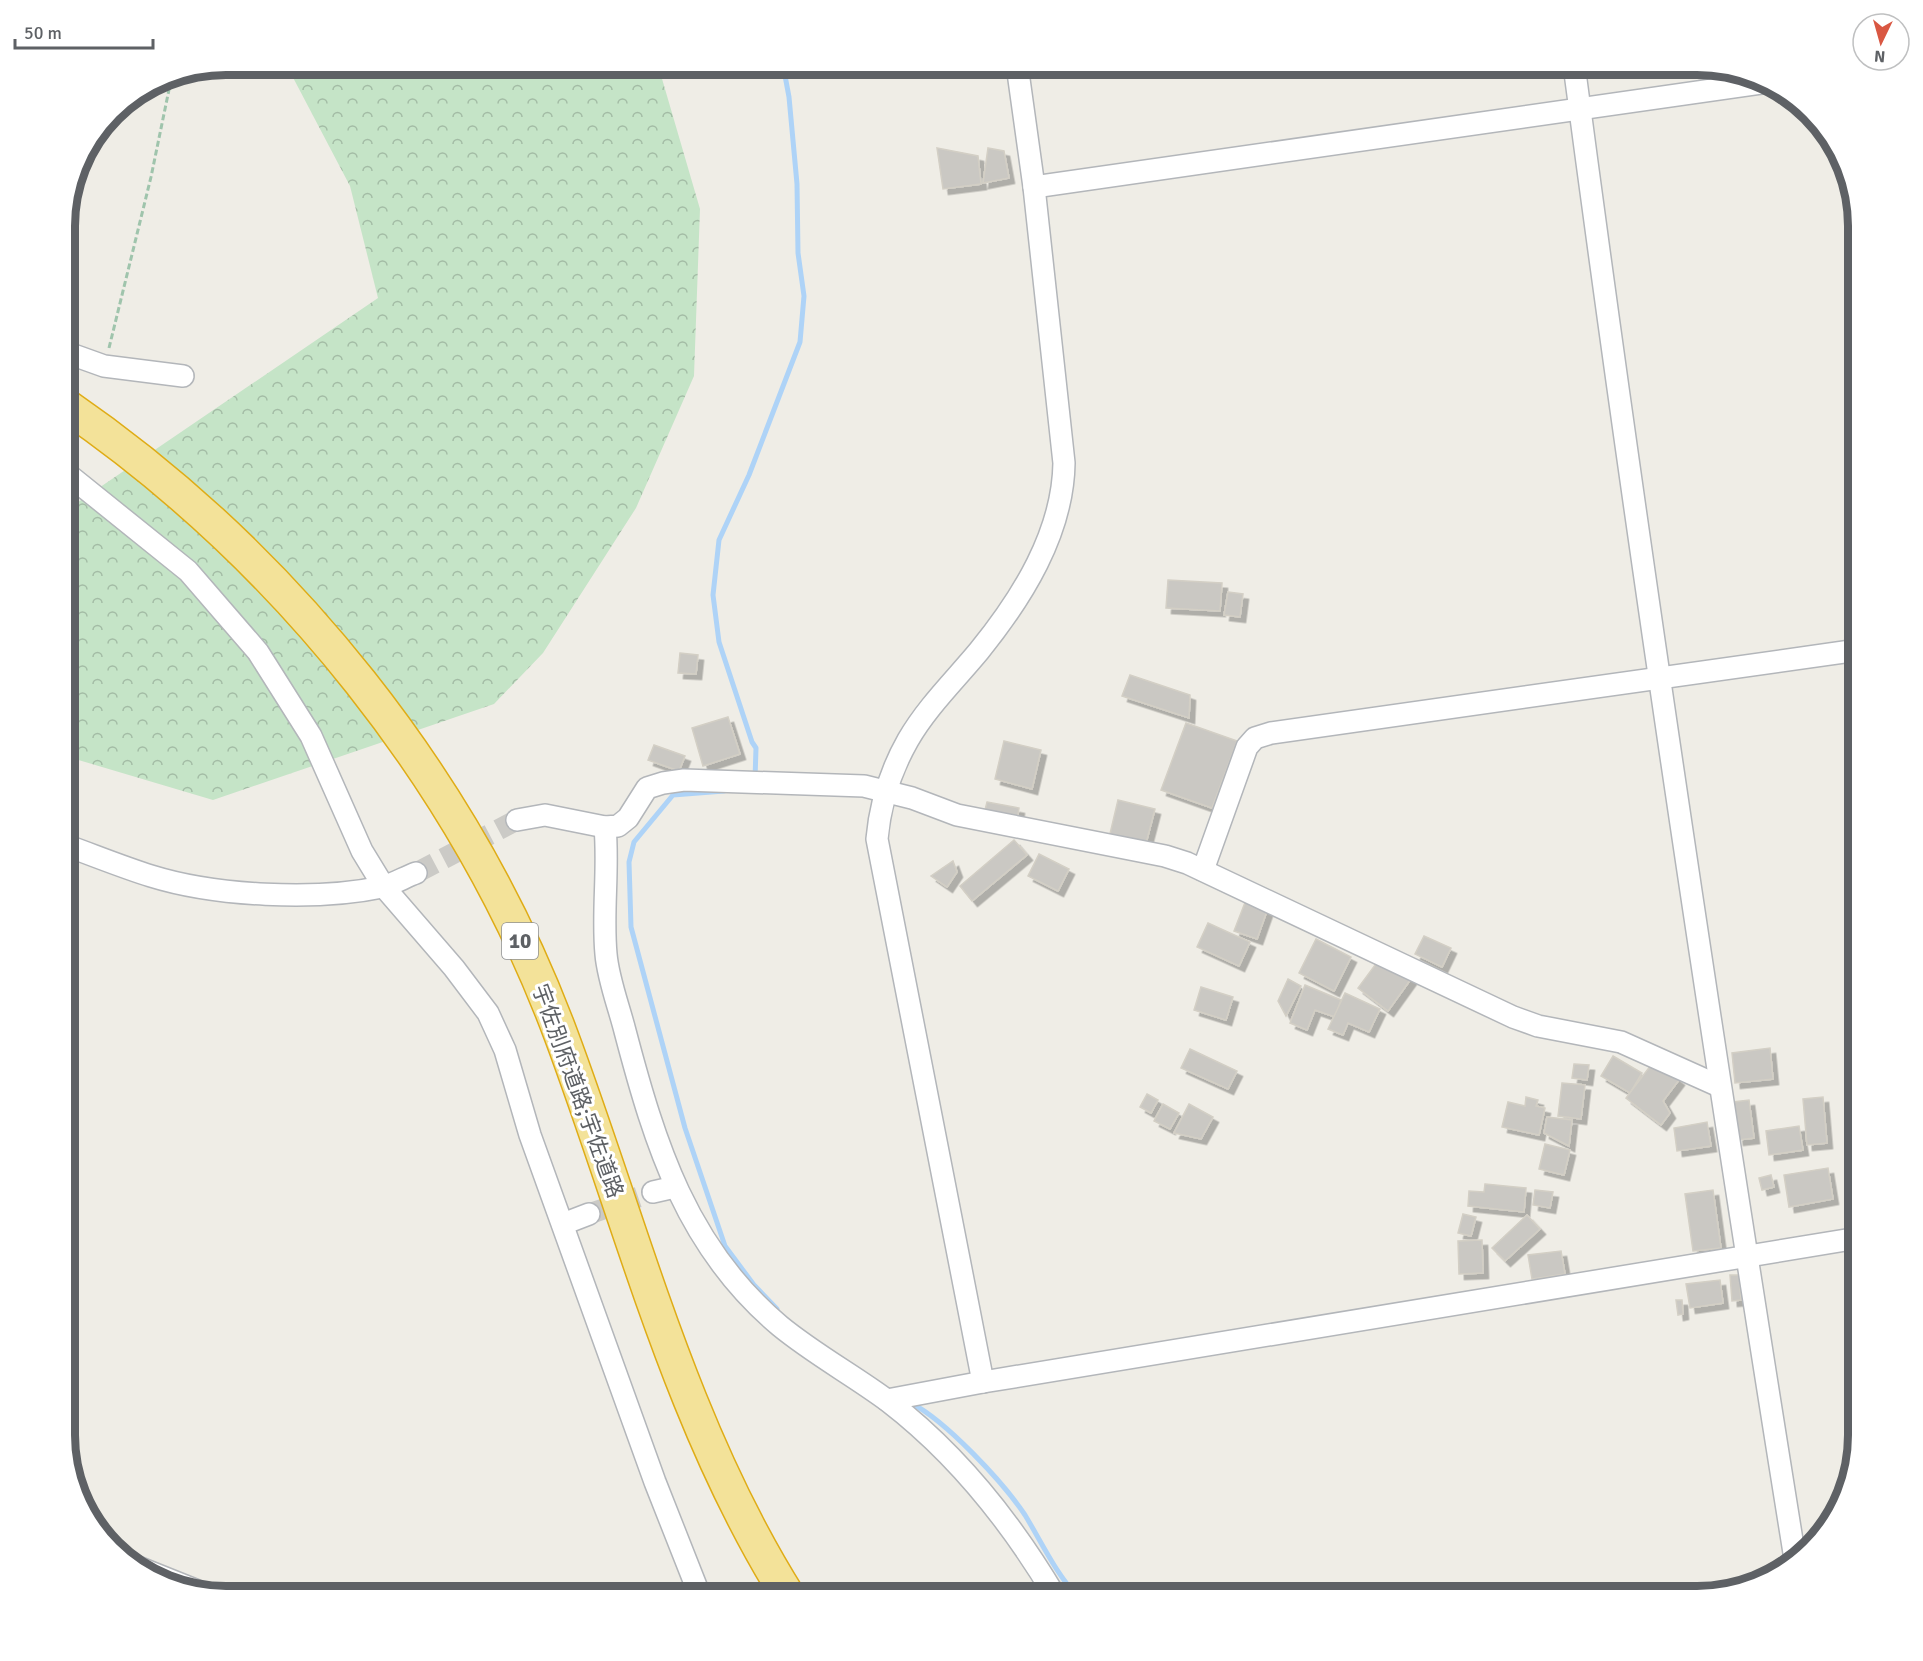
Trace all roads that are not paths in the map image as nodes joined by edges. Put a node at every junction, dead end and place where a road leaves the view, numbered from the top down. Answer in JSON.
{"nodes":[{"id":1,"x":1019,"y":75,"type":"edge"},
{"id":2,"x":1575,"y":75,"type":"edge"},
{"id":3,"x":1749,"y":85,"type":"edge"},
{"id":4,"x":1580,"y":109,"type":"junction"},
{"id":5,"x":1034,"y":187,"type":"junction"},
{"id":6,"x":75,"y":356,"type":"edge"},
{"id":7,"x":183,"y":376,"type":"dead end"},
{"id":8,"x":75,"y":412,"type":"edge"},
{"id":9,"x":75,"y":419,"type":"edge"},
{"id":10,"x":120,"y":444,"type":"junction"},
{"id":11,"x":75,"y":480,"type":"edge"},
{"id":12,"x":1848,"y":651,"type":"edge"},
{"id":13,"x":1659,"y":679,"type":"junction"},
{"id":14,"x":887,"y":790,"type":"junction"},
{"id":15,"x":517,"y":820,"type":"tunnel mouth"},
{"id":16,"x":605,"y":827,"type":"junction"},
{"id":17,"x":75,"y":849,"type":"edge"},
{"id":18,"x":1203,"y":870,"type":"junction"},
{"id":19,"x":416,"y":873,"type":"tunnel mouth"},
{"id":20,"x":384,"y":887,"type":"junction"},
{"id":21,"x":1719,"y":1086,"type":"junction"},
{"id":22,"x":675,"y":1187,"type":"junction"},
{"id":23,"x":653,"y":1192,"type":"tunnel mouth"},
{"id":24,"x":589,"y":1214,"type":"tunnel mouth"},
{"id":25,"x":563,"y":1224,"type":"junction"},
{"id":26,"x":1848,"y":1240,"type":"edge"},
{"id":27,"x":1746,"y":1255,"type":"junction"},
{"id":28,"x":983,"y":1382,"type":"junction"},
{"id":29,"x":887,"y":1400,"type":"junction"},
{"id":30,"x":1794,"y":1551,"type":"edge"},
{"id":31,"x":696,"y":1586,"type":"edge"},
{"id":32,"x":782,"y":1586,"type":"edge"},
{"id":33,"x":1049,"y":1586,"type":"edge"}],
"edges":[{"from":1,"to":5,"type":"street"},
{"from":2,"to":4,"type":"street"},
{"from":3,"to":4,"type":"street"},
{"from":4,"to":5,"type":"street"},
{"from":4,"to":13,"type":"street"},
{"from":5,"to":14,"type":"street"},
{"from":6,"to":7,"type":"street"},
{"from":8,"to":10,"type":"highway","name":"宇佐別府道路;宇佐道路","number":"10"},
{"from":9,"to":10,"type":"highway"},
{"from":10,"to":32,"type":"highway","name":"宇佐別府道路;宇佐道路","number":"10"},
{"from":11,"to":20,"type":"street"},
{"from":12,"to":13,"type":"street"},
{"from":13,"to":18,"type":"street"},
{"from":13,"to":21,"type":"street"},
{"from":14,"to":16,"type":"street"},
{"from":14,"to":18,"type":"street"},
{"from":14,"to":28,"type":"street"},
{"from":15,"to":16,"type":"street"},
{"from":16,"to":22,"type":"street"},
{"from":17,"to":20,"type":"street"},
{"from":18,"to":21,"type":"street"},
{"from":19,"to":20,"type":"street"},
{"from":20,"to":25,"type":"street"},
{"from":21,"to":27,"type":"street"},
{"from":22,"to":23,"type":"street"},
{"from":22,"to":29,"type":"street"},
{"from":24,"to":25,"type":"street"},
{"from":25,"to":31,"type":"street"},
{"from":26,"to":27,"type":"street"},
{"from":27,"to":28,"type":"street"},
{"from":27,"to":30,"type":"street"},
{"from":28,"to":29,"type":"street"},
{"from":29,"to":33,"type":"street"}]}
